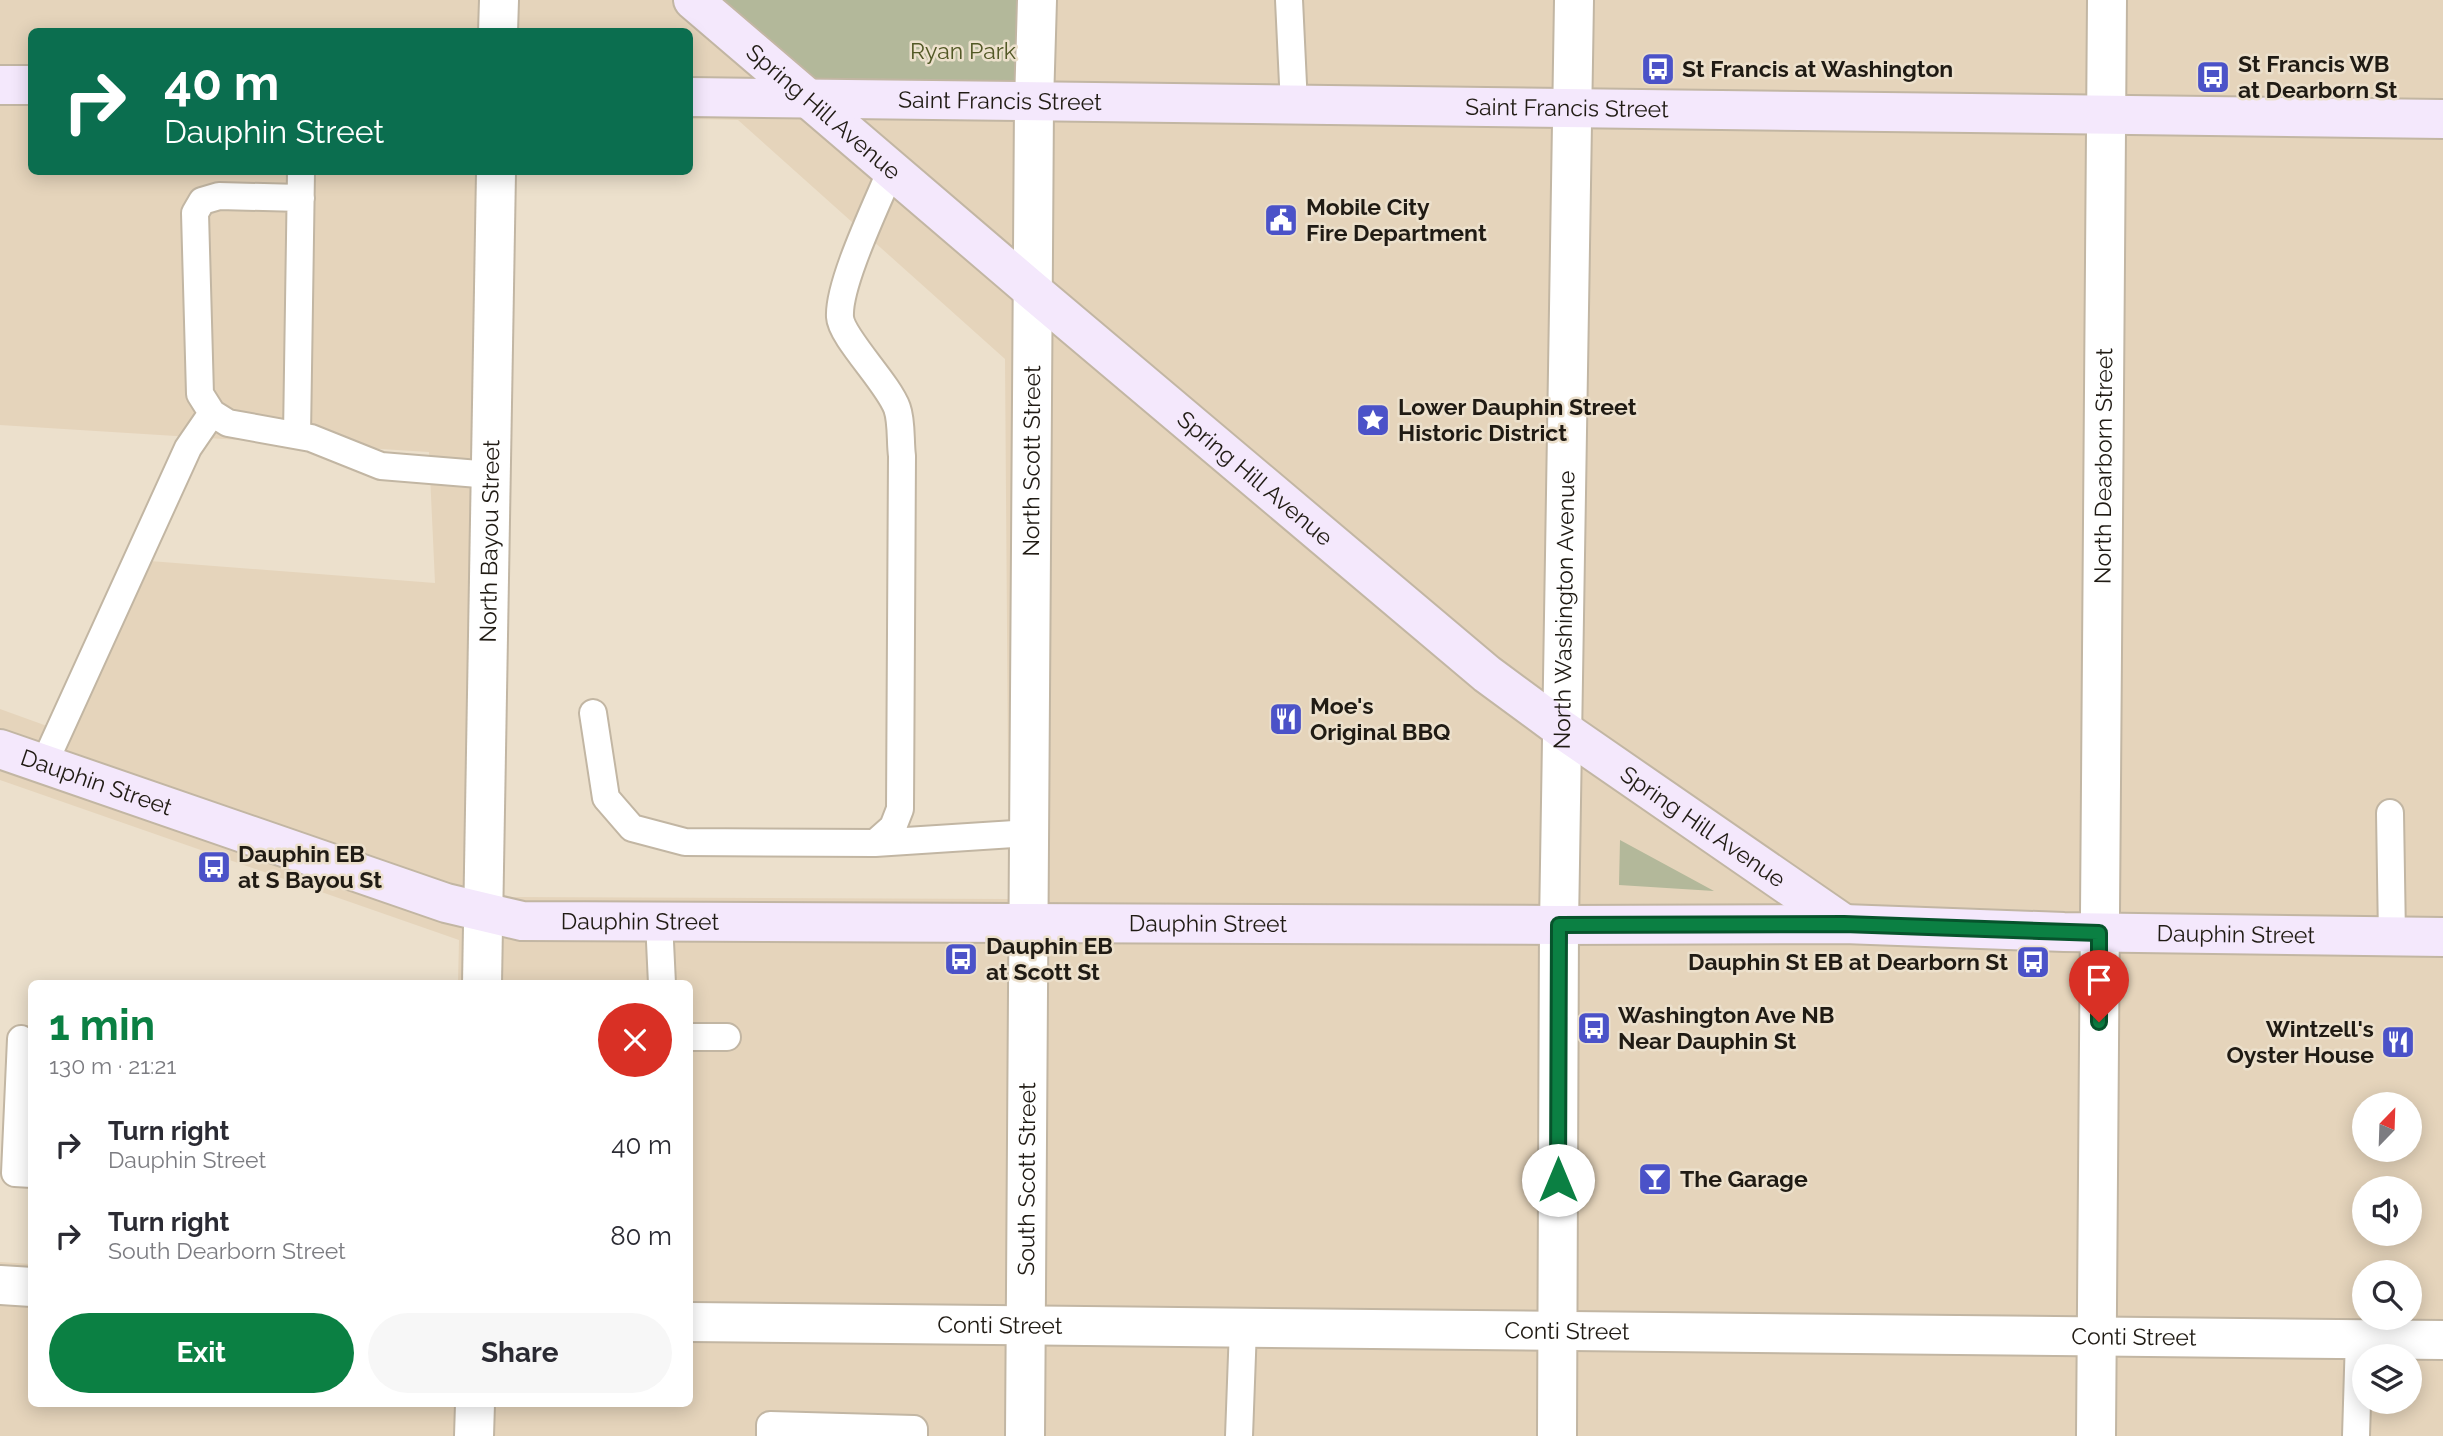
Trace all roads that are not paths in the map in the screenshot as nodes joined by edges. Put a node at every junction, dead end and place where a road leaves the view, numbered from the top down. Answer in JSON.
{"nodes":[{"id":1,"x":499,"y":0,"type":"edge"},
{"id":2,"x":694,"y":0,"type":"edge"},
{"id":3,"x":1037,"y":0,"type":"edge"},
{"id":4,"x":1289,"y":0,"type":"edge"},
{"id":5,"x":1574,"y":0,"type":"edge"},
{"id":6,"x":2107,"y":0,"type":"edge"},
{"id":7,"x":498,"y":28,"type":"edge"},
{"id":8,"x":0,"y":85,"type":"edge"},
{"id":9,"x":28,"y":85,"type":"edge"},
{"id":10,"x":693,"y":97,"type":"edge"},
{"id":11,"x":807,"y":99,"type":"junction"},
{"id":12,"x":1034,"y":103,"type":"junction"},
{"id":13,"x":1294,"y":105,"type":"junction"},
{"id":14,"x":1573,"y":108,"type":"junction"},
{"id":15,"x":2106,"y":116,"type":"junction"},
{"id":16,"x":2443,"y":119,"type":"edge"},
{"id":17,"x":891,"y":170,"type":"junction"},
{"id":18,"x":302,"y":175,"type":"edge"},
{"id":19,"x":496,"y":175,"type":"edge"},
{"id":20,"x":301,"y":198,"type":"junction"},
{"id":21,"x":1033,"y":291,"type":"junction"},
{"id":22,"x":212,"y":412,"type":"junction"},
{"id":23,"x":298,"y":435,"type":"junction"},
{"id":24,"x":491,"y":475,"type":"junction"},
{"id":25,"x":593,"y":713,"type":"dead end"},
{"id":26,"x":1563,"y":730,"type":"junction"},
{"id":27,"x":0,"y":749,"type":"edge"},
{"id":28,"x":44,"y":764,"type":"junction"},
{"id":29,"x":2389,"y":813,"type":"dead end"},
{"id":30,"x":1030,"y":833,"type":"junction"},
{"id":31,"x":876,"y":843,"type":"junction"},
{"id":32,"x":482,"y":912,"type":"junction"},
{"id":33,"x":659,"y":921,"type":"junction"},
{"id":34,"x":1029,"y":923,"type":"junction"},
{"id":35,"x":1844,"y":924,"type":"junction"},
{"id":36,"x":1559,"y":925,"type":"junction"},
{"id":37,"x":2099,"y":933,"type":"junction"},
{"id":38,"x":2392,"y":937,"type":"junction"},
{"id":39,"x":2443,"y":937,"type":"edge"},
{"id":40,"x":482,"y":980,"type":"edge"},
{"id":41,"x":662,"y":980,"type":"edge"},
{"id":42,"x":693,"y":1037,"type":"edge"},
{"id":43,"x":727,"y":1037,"type":"dead end"},
{"id":44,"x":18,"y":1039,"type":"edge"},
{"id":45,"x":28,"y":1174,"type":"edge"},
{"id":46,"x":0,"y":1285,"type":"edge"},
{"id":47,"x":28,"y":1287,"type":"edge"},
{"id":48,"x":693,"y":1322,"type":"edge"},
{"id":49,"x":1025,"y":1326,"type":"junction"},
{"id":50,"x":1243,"y":1328,"type":"junction"},
{"id":51,"x":1557,"y":1330,"type":"junction"},
{"id":52,"x":2098,"y":1336,"type":"junction"},
{"id":53,"x":2359,"y":1338,"type":"junction"},
{"id":54,"x":2443,"y":1340,"type":"edge"},
{"id":55,"x":475,"y":1407,"type":"edge"},
{"id":56,"x":474,"y":1436,"type":"edge"},
{"id":57,"x":770,"y":1436,"type":"edge"},
{"id":58,"x":914,"y":1436,"type":"edge"},
{"id":59,"x":1025,"y":1436,"type":"edge"},
{"id":60,"x":1238,"y":1436,"type":"edge"},
{"id":61,"x":1557,"y":1436,"type":"edge"},
{"id":62,"x":2096,"y":1436,"type":"edge"},
{"id":63,"x":2356,"y":1436,"type":"edge"}],
"edges":[{"from":1,"to":7,"type":"street"},
{"from":2,"to":11,"type":"street","name":"Spring Hill Avenue"},
{"from":3,"to":12,"type":"street","name":"North Scott Street"},
{"from":4,"to":13,"type":"lane"},
{"from":5,"to":14,"type":"street","name":"North Washington Avenue"},
{"from":6,"to":15,"type":"street","name":"North Dearborn Street"},
{"from":8,"to":9,"type":"street"},
{"from":10,"to":11,"type":"street","name":"Saint Francis Street"},
{"from":11,"to":12,"type":"street","name":"Saint Francis Street"},
{"from":11,"to":17,"type":"street","name":"Spring Hill Avenue"},
{"from":12,"to":13,"type":"street","name":"Saint Francis Street"},
{"from":12,"to":21,"type":"street","name":"North Scott Street"},
{"from":13,"to":14,"type":"street","name":"Saint Francis Street"},
{"from":14,"to":15,"type":"street","name":"Saint Francis Street"},
{"from":14,"to":26,"type":"street","name":"North Washington Avenue"},
{"from":15,"to":16,"type":"street","name":"Saint Francis Street"},
{"from":15,"to":37,"type":"street","name":"North Dearborn Street"},
{"from":17,"to":21,"type":"street","name":"Spring Hill Avenue"},
{"from":17,"to":31,"type":"lane"},
{"from":18,"to":20,"type":"lane"},
{"from":19,"to":24,"type":"street","name":"North Bayou Street"},
{"from":20,"to":22,"type":"lane"},
{"from":20,"to":23,"type":"lane"},
{"from":21,"to":26,"type":"street","name":"Spring Hill Avenue"},
{"from":21,"to":30,"type":"street","name":"North Scott Street"},
{"from":22,"to":23,"type":"lane"},
{"from":22,"to":28,"type":"lane"},
{"from":23,"to":24,"type":"lane"},
{"from":24,"to":32,"type":"street","name":"North Bayou Street"},
{"from":25,"to":31,"type":"lane"},
{"from":26,"to":35,"type":"street","name":"Spring Hill Avenue"},
{"from":26,"to":36,"type":"street","name":"North Washington Avenue"},
{"from":27,"to":28,"type":"street","name":"Dauphin Street"},
{"from":28,"to":32,"type":"street","name":"Dauphin Street"},
{"from":29,"to":38,"type":"lane"},
{"from":30,"to":31,"type":"lane"},
{"from":30,"to":34,"type":"street","name":"North Scott Street"},
{"from":32,"to":33,"type":"street","name":"Dauphin Street"},
{"from":32,"to":40,"type":"street","name":"North Bayou Street"},
{"from":33,"to":34,"type":"street","name":"Dauphin Street"},
{"from":33,"to":41,"type":"lane"},
{"from":34,"to":36,"type":"street","name":"Dauphin Street"},
{"from":34,"to":49,"type":"street","name":"South Scott Street"},
{"from":35,"to":36,"type":"street","name":"Dauphin Street"},
{"from":35,"to":37,"type":"street","name":"Dauphin Street"},
{"from":36,"to":51,"type":"street","name":"North Washington Avenue"},
{"from":37,"to":38,"type":"street","name":"Dauphin Street"},
{"from":37,"to":52,"type":"street","name":"North Dearborn Street"},
{"from":38,"to":39,"type":"street","name":"Dauphin Street"},
{"from":42,"to":43,"type":"lane"},
{"from":44,"to":45,"type":"lane"},
{"from":46,"to":47,"type":"street"},
{"from":48,"to":49,"type":"street","name":"Conti Street"},
{"from":49,"to":50,"type":"street","name":"Conti Street"},
{"from":49,"to":59,"type":"street","name":"South Scott Street"},
{"from":50,"to":51,"type":"street","name":"Conti Street"},
{"from":50,"to":60,"type":"lane"},
{"from":51,"to":52,"type":"street","name":"Conti Street"},
{"from":51,"to":61,"type":"street","name":"North Washington Avenue"},
{"from":52,"to":53,"type":"street","name":"Conti Street"},
{"from":52,"to":62,"type":"street","name":"North Dearborn Street"},
{"from":53,"to":54,"type":"street","name":"Conti Street"},
{"from":53,"to":63,"type":"lane"},
{"from":55,"to":56,"type":"street"},
{"from":57,"to":58,"type":"lane"}]}
